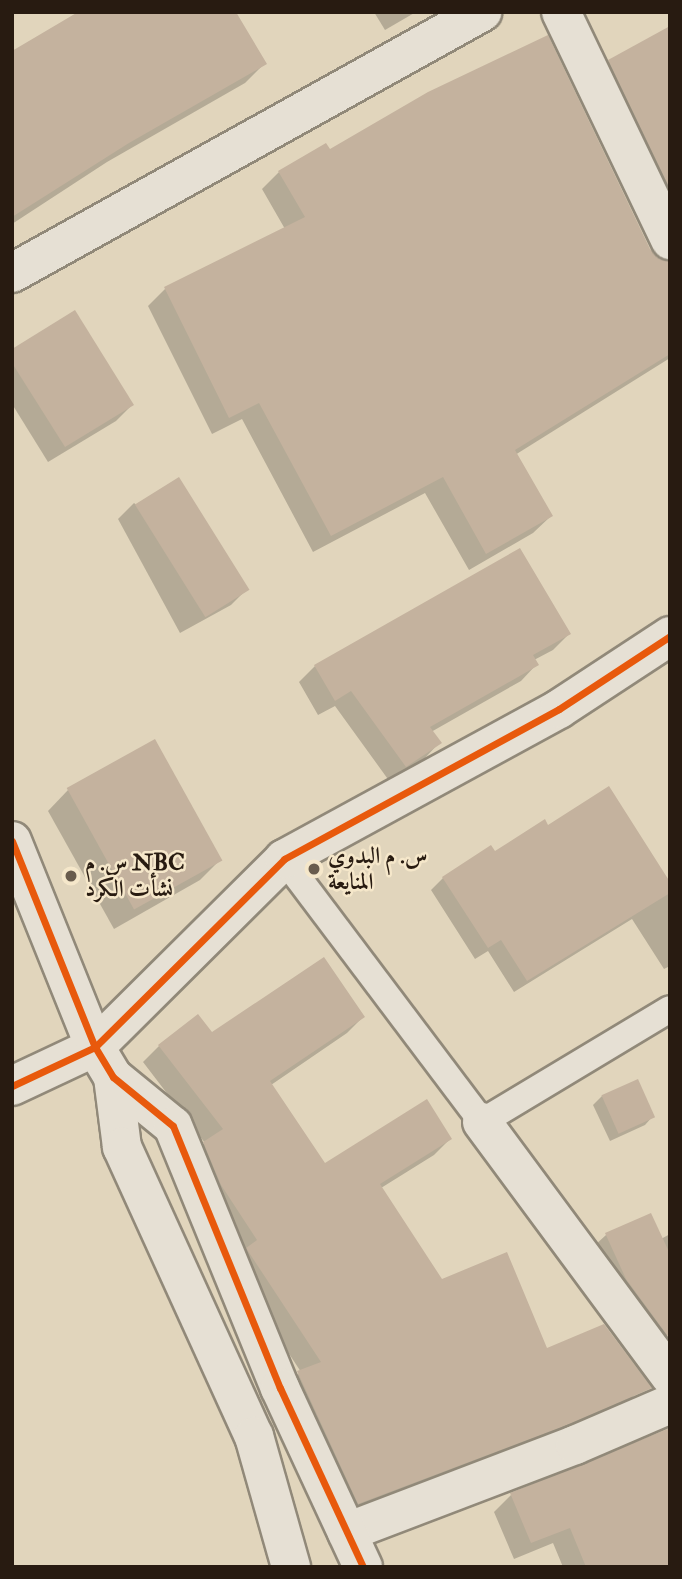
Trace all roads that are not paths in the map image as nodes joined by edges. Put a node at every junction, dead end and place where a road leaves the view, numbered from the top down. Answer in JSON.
{"nodes":[{"id":1,"x":482,"y":12,"type":"edge"},
{"id":2,"x":561,"y":12,"type":"edge"},
{"id":3,"x":670,"y":240,"type":"edge"},
{"id":4,"x":12,"y":273,"type":"edge"},
{"id":5,"x":670,"y":636,"type":"edge"},
{"id":6,"x":12,"y":841,"type":"edge"},
{"id":7,"x":284,"y":859,"type":"junction"},
{"id":8,"x":670,"y":1009,"type":"edge"},
{"id":9,"x":104,"y":1062,"type":"junction"},
{"id":10,"x":12,"y":1086,"type":"edge"},
{"id":11,"x":482,"y":1122,"type":"junction"},
{"id":12,"x":670,"y":1376,"type":"edge"},
{"id":13,"x":670,"y":1404,"type":"edge"},
{"id":14,"x":347,"y":1532,"type":"junction"},
{"id":15,"x":291,"y":1567,"type":"edge"},
{"id":16,"x":363,"y":1567,"type":"edge"}],
"edges":[{"from":1,"to":4,"type":"street"},
{"from":2,"to":3,"type":"street"},
{"from":5,"to":7,"type":"street"},
{"from":6,"to":9,"type":"street"},
{"from":7,"to":9,"type":"street"},
{"from":7,"to":11,"type":"lane"},
{"from":8,"to":11,"type":"lane"},
{"from":9,"to":10,"type":"street"},
{"from":9,"to":14,"type":"street"},
{"from":9,"to":15,"type":"street"},
{"from":11,"to":12,"type":"street"},
{"from":13,"to":14,"type":"street"},
{"from":14,"to":16,"type":"street"}]}
